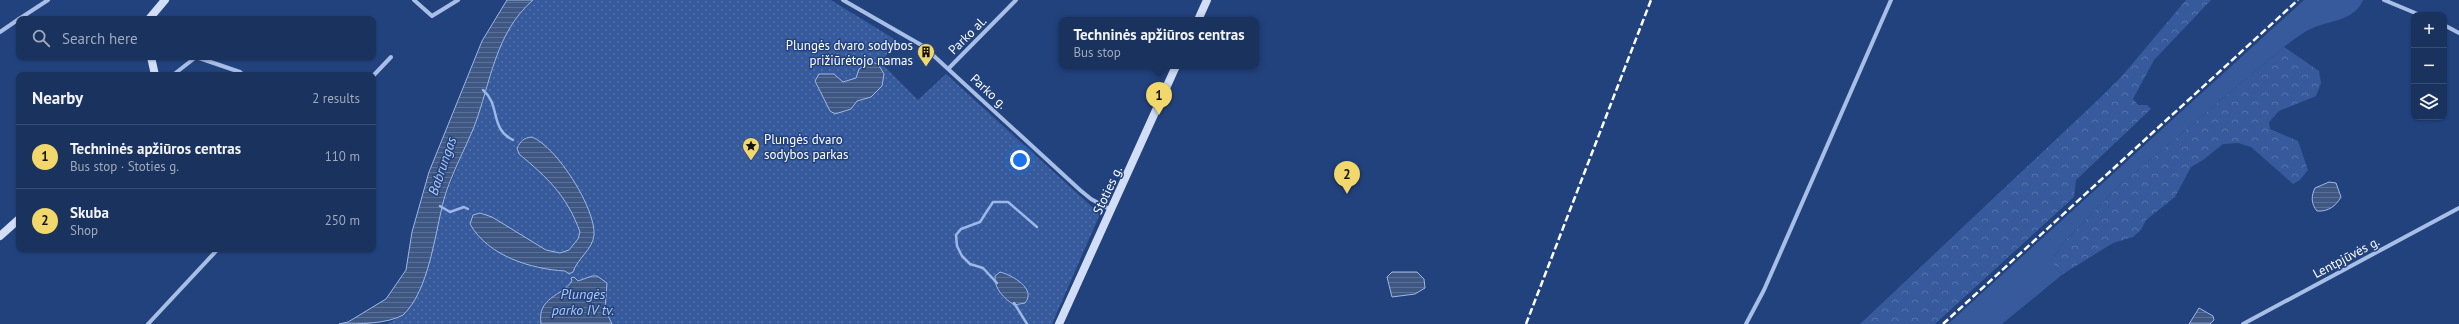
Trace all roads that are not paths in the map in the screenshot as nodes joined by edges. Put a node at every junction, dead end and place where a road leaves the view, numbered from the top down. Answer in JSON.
{"nodes":[{"id":1,"x":48,"y":0,"type":"edge"},
{"id":2,"x":165,"y":0,"type":"edge"},
{"id":3,"x":414,"y":0,"type":"edge"},
{"id":4,"x":458,"y":0,"type":"edge"},
{"id":5,"x":843,"y":0,"type":"edge"},
{"id":6,"x":1207,"y":0,"type":"edge"},
{"id":7,"x":1891,"y":0,"type":"edge"},
{"id":8,"x":2384,"y":0,"type":"edge"},
{"id":9,"x":1014,"y":1,"type":"edge"},
{"id":10,"x":2413,"y":12,"type":"edge"},
{"id":11,"x":24,"y":16,"type":"edge"},
{"id":12,"x":152,"y":16,"type":"edge"},
{"id":13,"x":1199,"y":17,"type":"edge"},
{"id":14,"x":16,"y":21,"type":"edge"},
{"id":15,"x":2447,"y":27,"type":"edge"},
{"id":16,"x":0,"y":32,"type":"edge"},
{"id":17,"x":2459,"y":33,"type":"edge"},
{"id":18,"x":391,"y":57,"type":"dead end"},
{"id":19,"x":152,"y":60,"type":"edge"},
{"id":20,"x":192,"y":60,"type":"edge"},
{"id":21,"x":205,"y":60,"type":"edge"},
{"id":22,"x":949,"y":68,"type":"junction"},
{"id":23,"x":1175,"y":69,"type":"edge"},
{"id":24,"x":154,"y":72,"type":"edge"},
{"id":25,"x":177,"y":72,"type":"edge"},
{"id":26,"x":240,"y":72,"type":"edge"},
{"id":27,"x":376,"y":73,"type":"edge"},
{"id":28,"x":2459,"y":208,"type":"edge"},
{"id":29,"x":1112,"y":210,"type":"junction"},
{"id":30,"x":16,"y":222,"type":"edge"},
{"id":31,"x":0,"y":236,"type":"edge"},
{"id":32,"x":215,"y":252,"type":"edge"},
{"id":33,"x":148,"y":324,"type":"edge"},
{"id":34,"x":1059,"y":324,"type":"edge"},
{"id":35,"x":1746,"y":324,"type":"edge"},
{"id":36,"x":2243,"y":324,"type":"edge"}],
"edges":[{"from":1,"to":11,"type":"street"},
{"from":2,"to":12,"type":"main road"},
{"from":3,"to":4,"type":"street"},
{"from":5,"to":22,"type":"street","name":"Parko g."},
{"from":6,"to":13,"type":"main road"},
{"from":7,"to":35,"type":"street"},
{"from":8,"to":10,"type":"street"},
{"from":9,"to":22,"type":"street","name":"Parko al."},
{"from":14,"to":16,"type":"street"},
{"from":15,"to":17,"type":"street"},
{"from":18,"to":27,"type":"street"},
{"from":19,"to":24,"type":"main road"},
{"from":20,"to":25,"type":"street"},
{"from":21,"to":26,"type":"street"},
{"from":22,"to":29,"type":"street","name":"Parko g."},
{"from":23,"to":29,"type":"main road","name":"Stoties g."},
{"from":28,"to":36,"type":"street","name":"Lentpjūvės g."},
{"from":29,"to":34,"type":"main road","name":"Stoties g."},
{"from":30,"to":31,"type":"main road"},
{"from":32,"to":33,"type":"street"}]}
